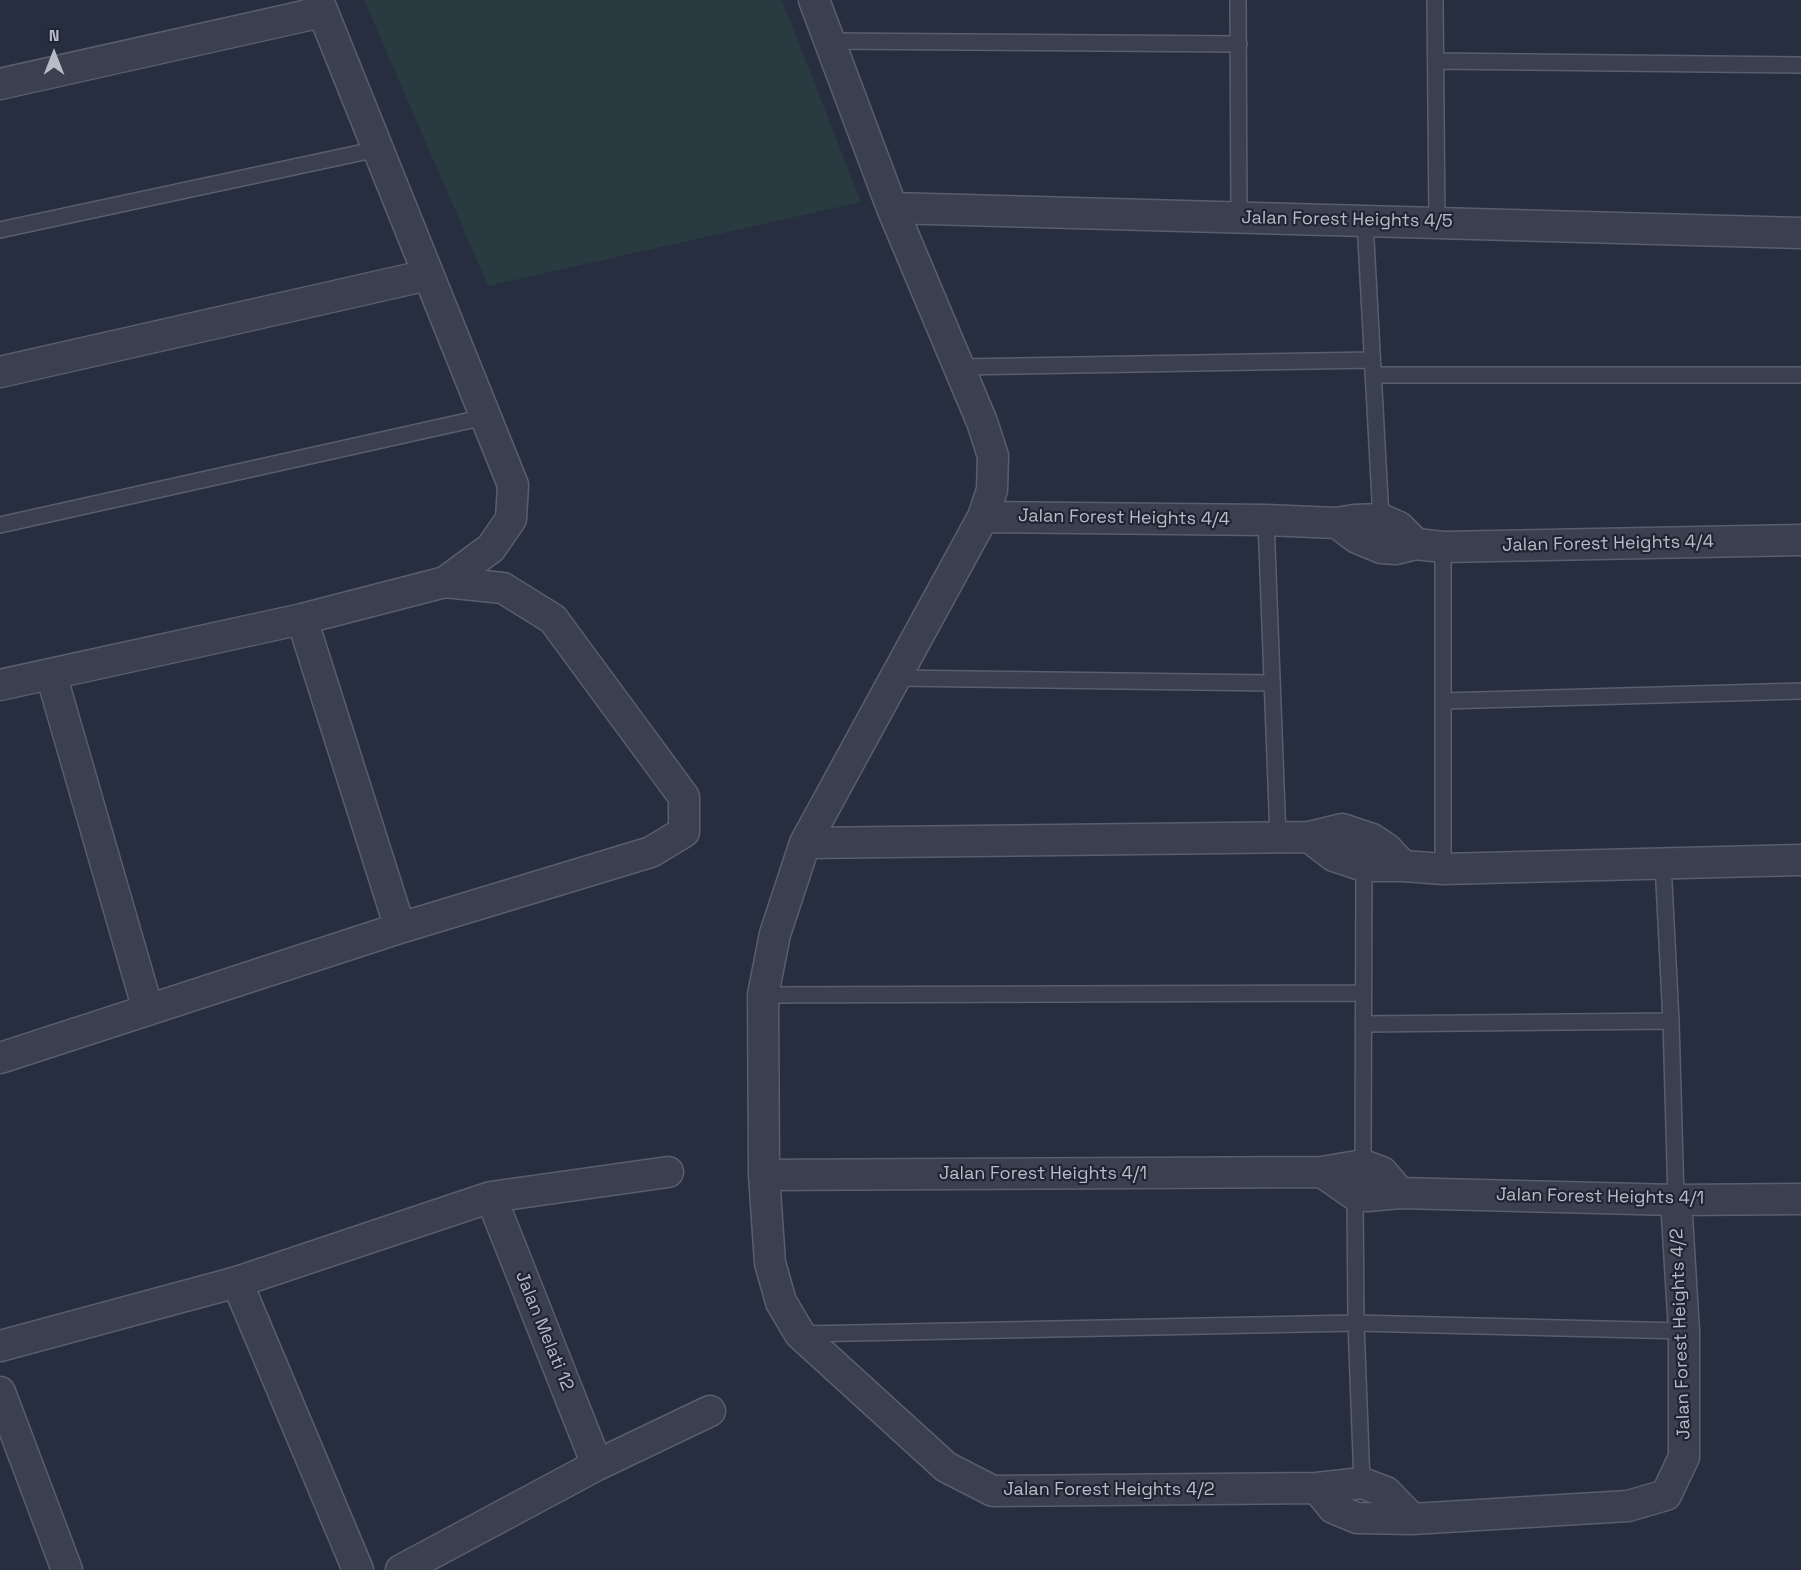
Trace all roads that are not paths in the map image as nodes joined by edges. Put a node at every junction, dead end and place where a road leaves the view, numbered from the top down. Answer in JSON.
{"nodes":[{"id":1,"x":814,"y":0,"type":"edge"},
{"id":2,"x":1238,"y":0,"type":"edge"},
{"id":3,"x":1436,"y":0,"type":"edge"},
{"id":4,"x":320,"y":6,"type":"edge"},
{"id":5,"x":830,"y":41,"type":"junction"},
{"id":6,"x":1239,"y":44,"type":"junction"},
{"id":7,"x":1436,"y":61,"type":"junction"},
{"id":8,"x":1801,"y":65,"type":"edge"},
{"id":9,"x":0,"y":84,"type":"edge"},
{"id":10,"x":378,"y":149,"type":"junction"},
{"id":11,"x":892,"y":208,"type":"junction"},
{"id":12,"x":1239,"y":218,"type":"junction"},
{"id":13,"x":1365,"y":221,"type":"junction"},
{"id":14,"x":1437,"y":223,"type":"junction"},
{"id":15,"x":0,"y":230,"type":"edge"},
{"id":16,"x":1801,"y":232,"type":"edge"},
{"id":17,"x":428,"y":275,"type":"junction"},
{"id":18,"x":959,"y":367,"type":"junction"},
{"id":19,"x":1373,"y":368,"type":"junction"},
{"id":20,"x":0,"y":372,"type":"edge"},
{"id":21,"x":1801,"y":375,"type":"edge"},
{"id":22,"x":485,"y":417,"type":"junction"},
{"id":23,"x":983,"y":517,"type":"junction"},
{"id":24,"x":1381,"y":519,"type":"junction"},
{"id":25,"x":1266,"y":520,"type":"junction"},
{"id":26,"x":1337,"y":523,"type":"junction"},
{"id":27,"x":0,"y":525,"type":"edge"},
{"id":28,"x":1801,"y":540,"type":"edge"},
{"id":29,"x":1429,"y":545,"type":"junction"},
{"id":30,"x":445,"y":582,"type":"junction"},
{"id":31,"x":302,"y":619,"type":"junction"},
{"id":32,"x":51,"y":674,"type":"junction"},
{"id":33,"x":895,"y":678,"type":"junction"},
{"id":34,"x":1272,"y":683,"type":"junction"},
{"id":35,"x":0,"y":685,"type":"edge"},
{"id":36,"x":1801,"y":691,"type":"edge"},
{"id":37,"x":1443,"y":701,"type":"junction"},
{"id":38,"x":1278,"y":837,"type":"junction"},
{"id":39,"x":1309,"y":837,"type":"junction"},
{"id":40,"x":805,"y":843,"type":"junction"},
{"id":41,"x":1801,"y":860,"type":"edge"},
{"id":42,"x":1663,"y":863,"type":"junction"},
{"id":43,"x":1364,"y":866,"type":"junction"},
{"id":44,"x":1403,"y":866,"type":"junction"},
{"id":45,"x":1443,"y":869,"type":"junction"},
{"id":46,"x":400,"y":928,"type":"junction"},
{"id":47,"x":1363,"y":993,"type":"junction"},
{"id":48,"x":763,"y":995,"type":"junction"},
{"id":49,"x":148,"y":1010,"type":"junction"},
{"id":50,"x":1671,"y":1021,"type":"junction"},
{"id":51,"x":1363,"y":1024,"type":"junction"},
{"id":52,"x":0,"y":1058,"type":"edge"},
{"id":53,"x":1363,"y":1165,"type":"junction"},
{"id":54,"x":668,"y":1172,"type":"dead end"},
{"id":55,"x":1322,"y":1172,"type":"junction"},
{"id":56,"x":764,"y":1175,"type":"junction"},
{"id":57,"x":1400,"y":1193,"type":"junction"},
{"id":58,"x":1355,"y":1195,"type":"junction"},
{"id":59,"x":491,"y":1197,"type":"junction"},
{"id":60,"x":1801,"y":1199,"type":"edge"},
{"id":61,"x":1676,"y":1200,"type":"junction"},
{"id":62,"x":237,"y":1282,"type":"junction"},
{"id":63,"x":1356,"y":1323,"type":"junction"},
{"id":64,"x":1684,"y":1331,"type":"junction"},
{"id":65,"x":800,"y":1334,"type":"junction"},
{"id":66,"x":0,"y":1346,"type":"edge"},
{"id":67,"x":0,"y":1392,"type":"edge"},
{"id":68,"x":710,"y":1411,"type":"dead end"},
{"id":69,"x":597,"y":1465,"type":"junction"},
{"id":70,"x":1362,"y":1483,"type":"junction"},
{"id":71,"x":1317,"y":1488,"type":"junction"},
{"id":72,"x":1412,"y":1519,"type":"junction"},
{"id":73,"x":67,"y":1570,"type":"edge"},
{"id":74,"x":358,"y":1570,"type":"edge"},
{"id":75,"x":401,"y":1570,"type":"edge"}],
"edges":[{"from":1,"to":5,"type":"street","name":"Jalan Forest Heights 4/2"},
{"from":2,"to":6,"type":"lane"},
{"from":3,"to":7,"type":"lane"},
{"from":4,"to":9,"type":"street"},
{"from":4,"to":10,"type":"street"},
{"from":5,"to":6,"type":"lane"},
{"from":5,"to":11,"type":"street","name":"Jalan Forest Heights 4/2"},
{"from":6,"to":12,"type":"lane"},
{"from":7,"to":8,"type":"lane"},
{"from":7,"to":14,"type":"lane"},
{"from":10,"to":15,"type":"lane"},
{"from":10,"to":17,"type":"street"},
{"from":11,"to":12,"type":"street","name":"Jalan Forest Heights 4/5"},
{"from":11,"to":18,"type":"street","name":"Jalan Forest Heights 4/2"},
{"from":12,"to":13,"type":"street","name":"Jalan Forest Heights 4/5"},
{"from":13,"to":14,"type":"street","name":"Jalan Forest Heights 4/5"},
{"from":13,"to":19,"type":"lane"},
{"from":14,"to":16,"type":"street","name":"Jalan Forest Heights 4/5"},
{"from":17,"to":20,"type":"street"},
{"from":17,"to":22,"type":"street"},
{"from":18,"to":19,"type":"lane"},
{"from":18,"to":23,"type":"street","name":"Jalan Forest Heights 4/2"},
{"from":19,"to":21,"type":"lane"},
{"from":19,"to":24,"type":"lane"},
{"from":22,"to":27,"type":"lane"},
{"from":22,"to":30,"type":"street"},
{"from":23,"to":25,"type":"street","name":"Jalan Forest Heights 4/4"},
{"from":23,"to":33,"type":"street","name":"Jalan Forest Heights 4/2"},
{"from":24,"to":26,"type":"street","name":"Jalan Forest Heights 4/4"},
{"from":24,"to":29,"type":"street"},
{"from":25,"to":26,"type":"street","name":"Jalan Forest Heights 4/4"},
{"from":25,"to":34,"type":"lane"},
{"from":26,"to":29,"type":"street","name":"Jalan Forest Heights 4/4"},
{"from":28,"to":29,"type":"street","name":"Jalan Forest Heights 4/4"},
{"from":29,"to":37,"type":"lane"},
{"from":30,"to":31,"type":"street"},
{"from":30,"to":46,"type":"street"},
{"from":31,"to":32,"type":"street"},
{"from":31,"to":46,"type":"street"},
{"from":32,"to":35,"type":"street"},
{"from":32,"to":49,"type":"street"},
{"from":33,"to":34,"type":"lane"},
{"from":33,"to":40,"type":"street","name":"Jalan Forest Heights 4/2"},
{"from":34,"to":38,"type":"lane"},
{"from":36,"to":37,"type":"lane"},
{"from":37,"to":45,"type":"lane"},
{"from":38,"to":39,"type":"street"},
{"from":38,"to":40,"type":"street"},
{"from":39,"to":43,"type":"street"},
{"from":39,"to":44,"type":"street"},
{"from":40,"to":48,"type":"street","name":"Jalan Forest Heights 4/2"},
{"from":41,"to":42,"type":"street"},
{"from":42,"to":45,"type":"street"},
{"from":42,"to":50,"type":"lane"},
{"from":43,"to":44,"type":"street"},
{"from":43,"to":47,"type":"lane"},
{"from":44,"to":45,"type":"street"},
{"from":46,"to":49,"type":"street"},
{"from":47,"to":48,"type":"lane"},
{"from":47,"to":51,"type":"lane"},
{"from":48,"to":56,"type":"street","name":"Jalan Forest Heights 4/2"},
{"from":49,"to":52,"type":"street"},
{"from":50,"to":51,"type":"lane"},
{"from":50,"to":61,"type":"lane"},
{"from":51,"to":53,"type":"lane"},
{"from":53,"to":55,"type":"street","name":"Jalan Forest Heights 4/1"},
{"from":53,"to":57,"type":"street"},
{"from":54,"to":59,"type":"street"},
{"from":55,"to":56,"type":"street","name":"Jalan Forest Heights 4/1"},
{"from":55,"to":58,"type":"street"},
{"from":56,"to":65,"type":"street","name":"Jalan Forest Heights 4/2"},
{"from":57,"to":58,"type":"street","name":"Jalan Forest Heights 4/1"},
{"from":57,"to":61,"type":"street","name":"Jalan Forest Heights 4/1"},
{"from":58,"to":63,"type":"lane"},
{"from":59,"to":62,"type":"street"},
{"from":59,"to":69,"type":"street","name":"Jalan Melati 12"},
{"from":60,"to":61,"type":"street","name":"Jalan Forest Heights 4/1"},
{"from":61,"to":64,"type":"street","name":"Jalan Forest Heights 4/2"},
{"from":62,"to":66,"type":"street"},
{"from":62,"to":74,"type":"street"},
{"from":63,"to":64,"type":"lane"},
{"from":63,"to":65,"type":"lane"},
{"from":63,"to":70,"type":"lane"},
{"from":64,"to":72,"type":"street","name":"Jalan Forest Heights 4/2"},
{"from":65,"to":71,"type":"street","name":"Jalan Forest Heights 4/2"},
{"from":67,"to":73,"type":"street"},
{"from":68,"to":69,"type":"street"},
{"from":69,"to":75,"type":"street"},
{"from":70,"to":71,"type":"street","name":"Jalan Forest Heights 4/2"},
{"from":70,"to":72,"type":"street"},
{"from":71,"to":72,"type":"street","name":"Jalan Forest Heights 4/2"}]}
